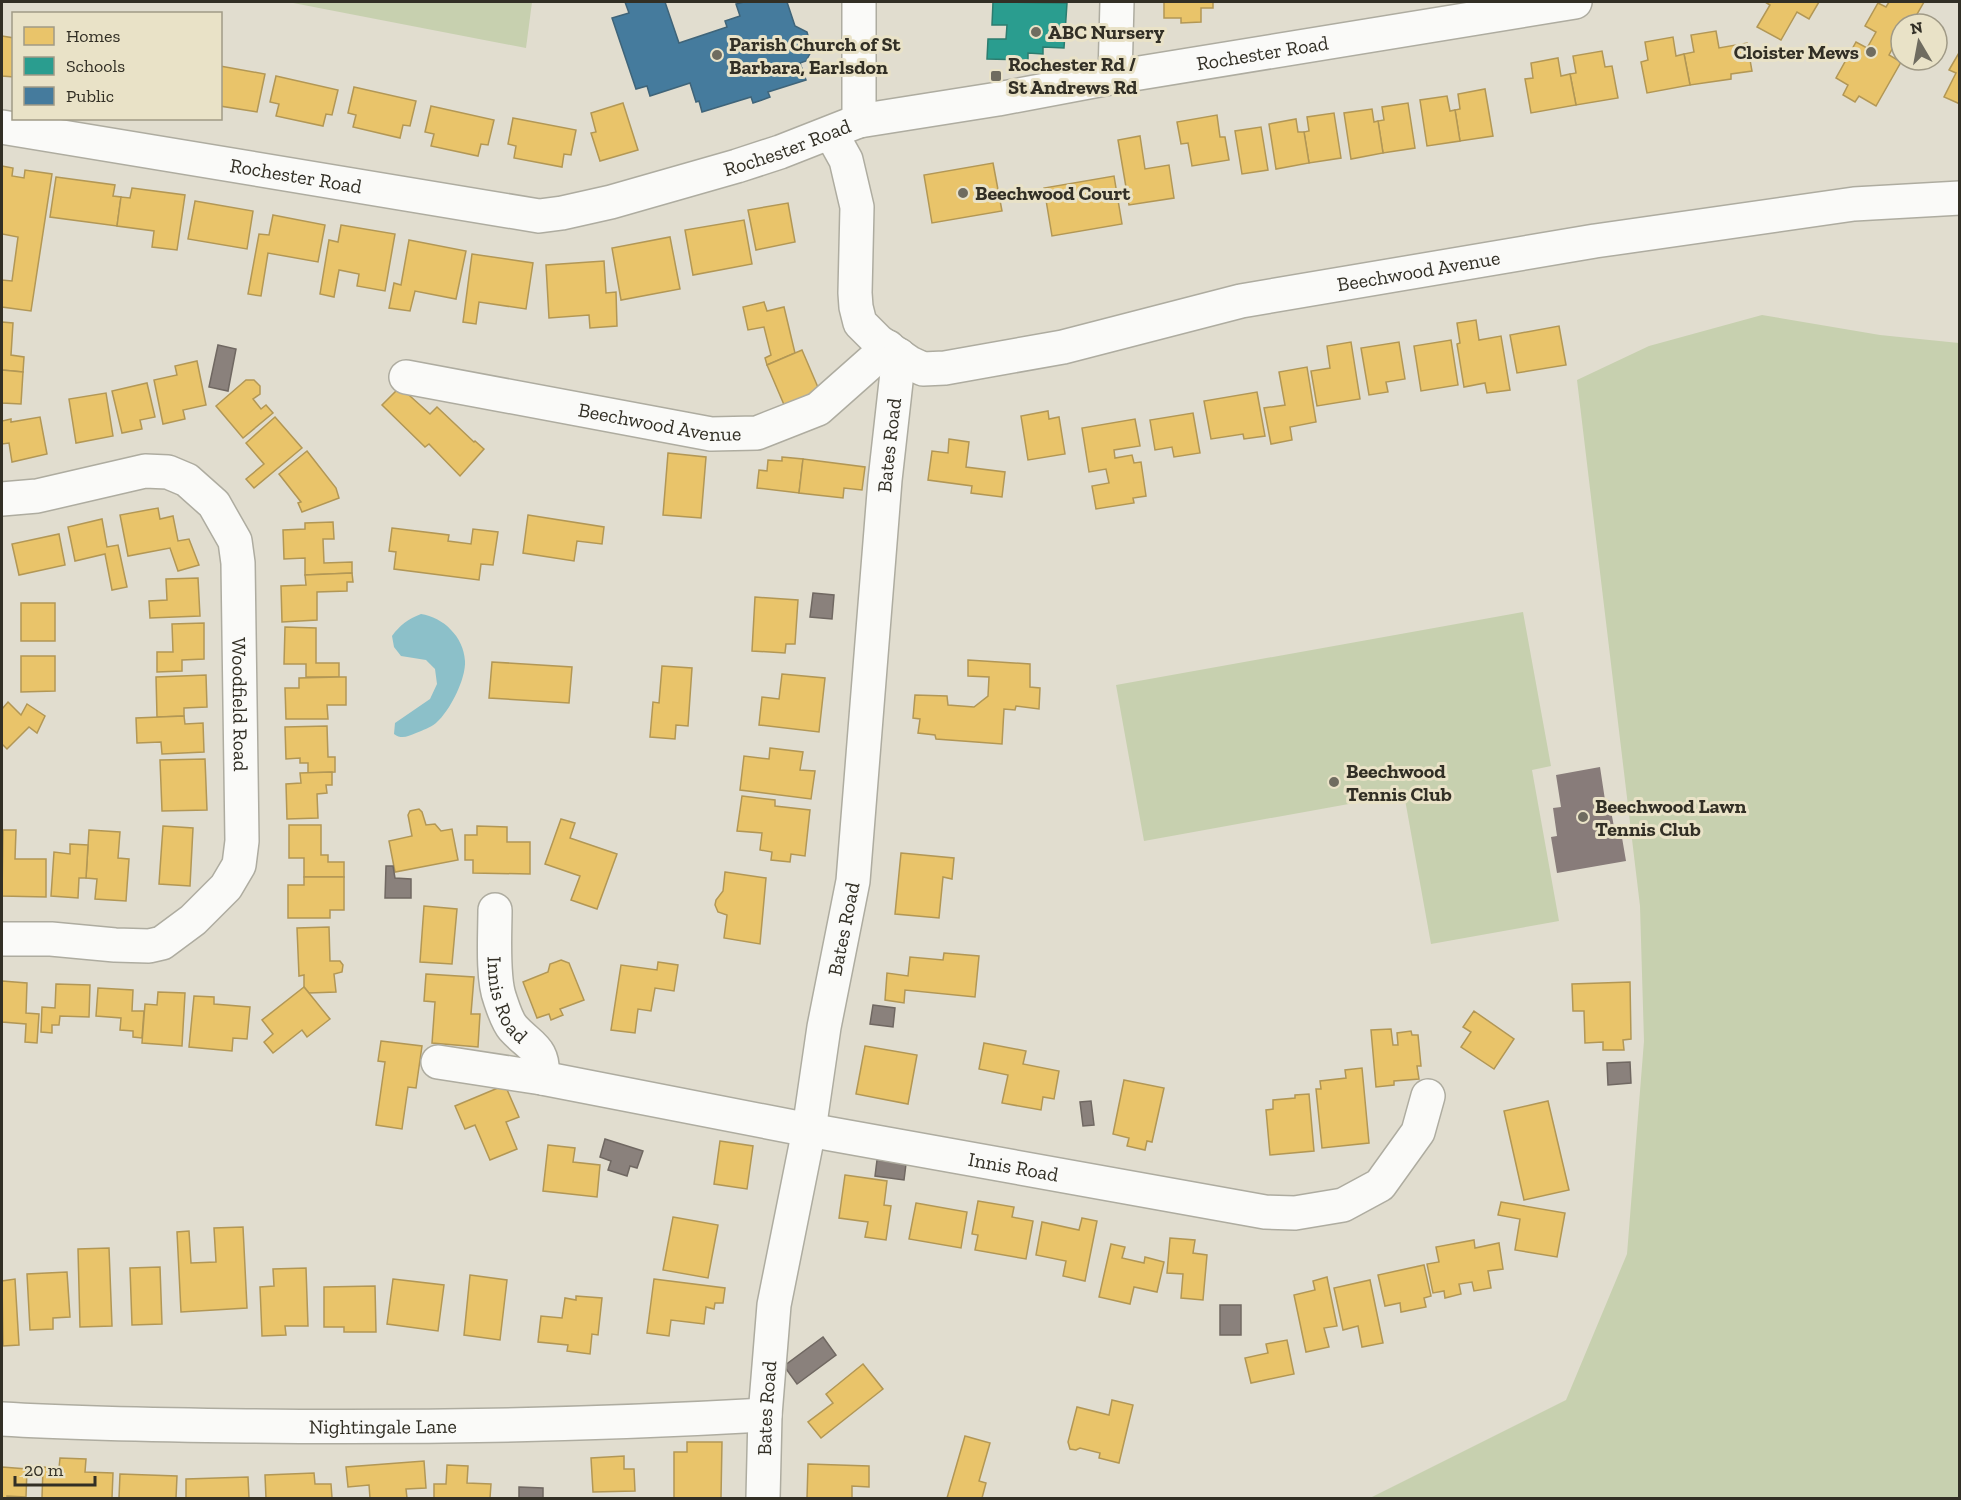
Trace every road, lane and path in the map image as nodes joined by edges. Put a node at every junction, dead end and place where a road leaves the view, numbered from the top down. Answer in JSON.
{"nodes":[{"id":1,"x":859,"y":2,"type":"edge"},
{"id":2,"x":1117,"y":2,"type":"edge"},
{"id":3,"x":1575,"y":2,"type":"edge"},
{"id":4,"x":1115,"y":77,"type":"junction"},
{"id":5,"x":2,"y":127,"type":"edge"},
{"id":6,"x":845,"y":127,"type":"junction"},
{"id":7,"x":1959,"y":198,"type":"edge"},
{"id":8,"x":893,"y":351,"type":"junction"},
{"id":9,"x":406,"y":377,"type":"dead end"},
{"id":10,"x":2,"y":499,"type":"edge"},
{"id":11,"x":495,"y":910,"type":"dead end"},
{"id":12,"x":2,"y":939,"type":"edge"},
{"id":13,"x":438,"y":1062,"type":"dead end"},
{"id":14,"x":542,"y":1078,"type":"junction"},
{"id":15,"x":1428,"y":1096,"type":"dead end"},
{"id":16,"x":809,"y":1130,"type":"junction"},
{"id":17,"x":765,"y":1415,"type":"junction"},
{"id":18,"x":2,"y":1419,"type":"edge"},
{"id":19,"x":763,"y":1498,"type":"edge"}],
"edges":[{"from":1,"to":6,"type":"street"},
{"from":2,"to":4,"type":"street"},
{"from":3,"to":4,"type":"street","name":"Rochester Road"},
{"from":4,"to":6,"type":"street","name":"Rochester Road"},
{"from":5,"to":6,"type":"street","name":"Rochester Road"},
{"from":6,"to":8,"type":"street"},
{"from":7,"to":8,"type":"street","name":"Beechwood Avenue"},
{"from":8,"to":9,"type":"street","name":"Beechwood Avenue"},
{"from":8,"to":16,"type":"street","name":"Bates Road"},
{"from":10,"to":12,"type":"street","name":"Woodfield Road"},
{"from":11,"to":14,"type":"street","name":"Innis Road"},
{"from":13,"to":14,"type":"street","name":"Innis Road"},
{"from":14,"to":16,"type":"street","name":"Innis Road"},
{"from":15,"to":16,"type":"street","name":"Innis Road"},
{"from":16,"to":17,"type":"street","name":"Bates Road"},
{"from":17,"to":18,"type":"street","name":"Nightingale Lane"},
{"from":17,"to":19,"type":"street","name":"Bates Road"}]}
